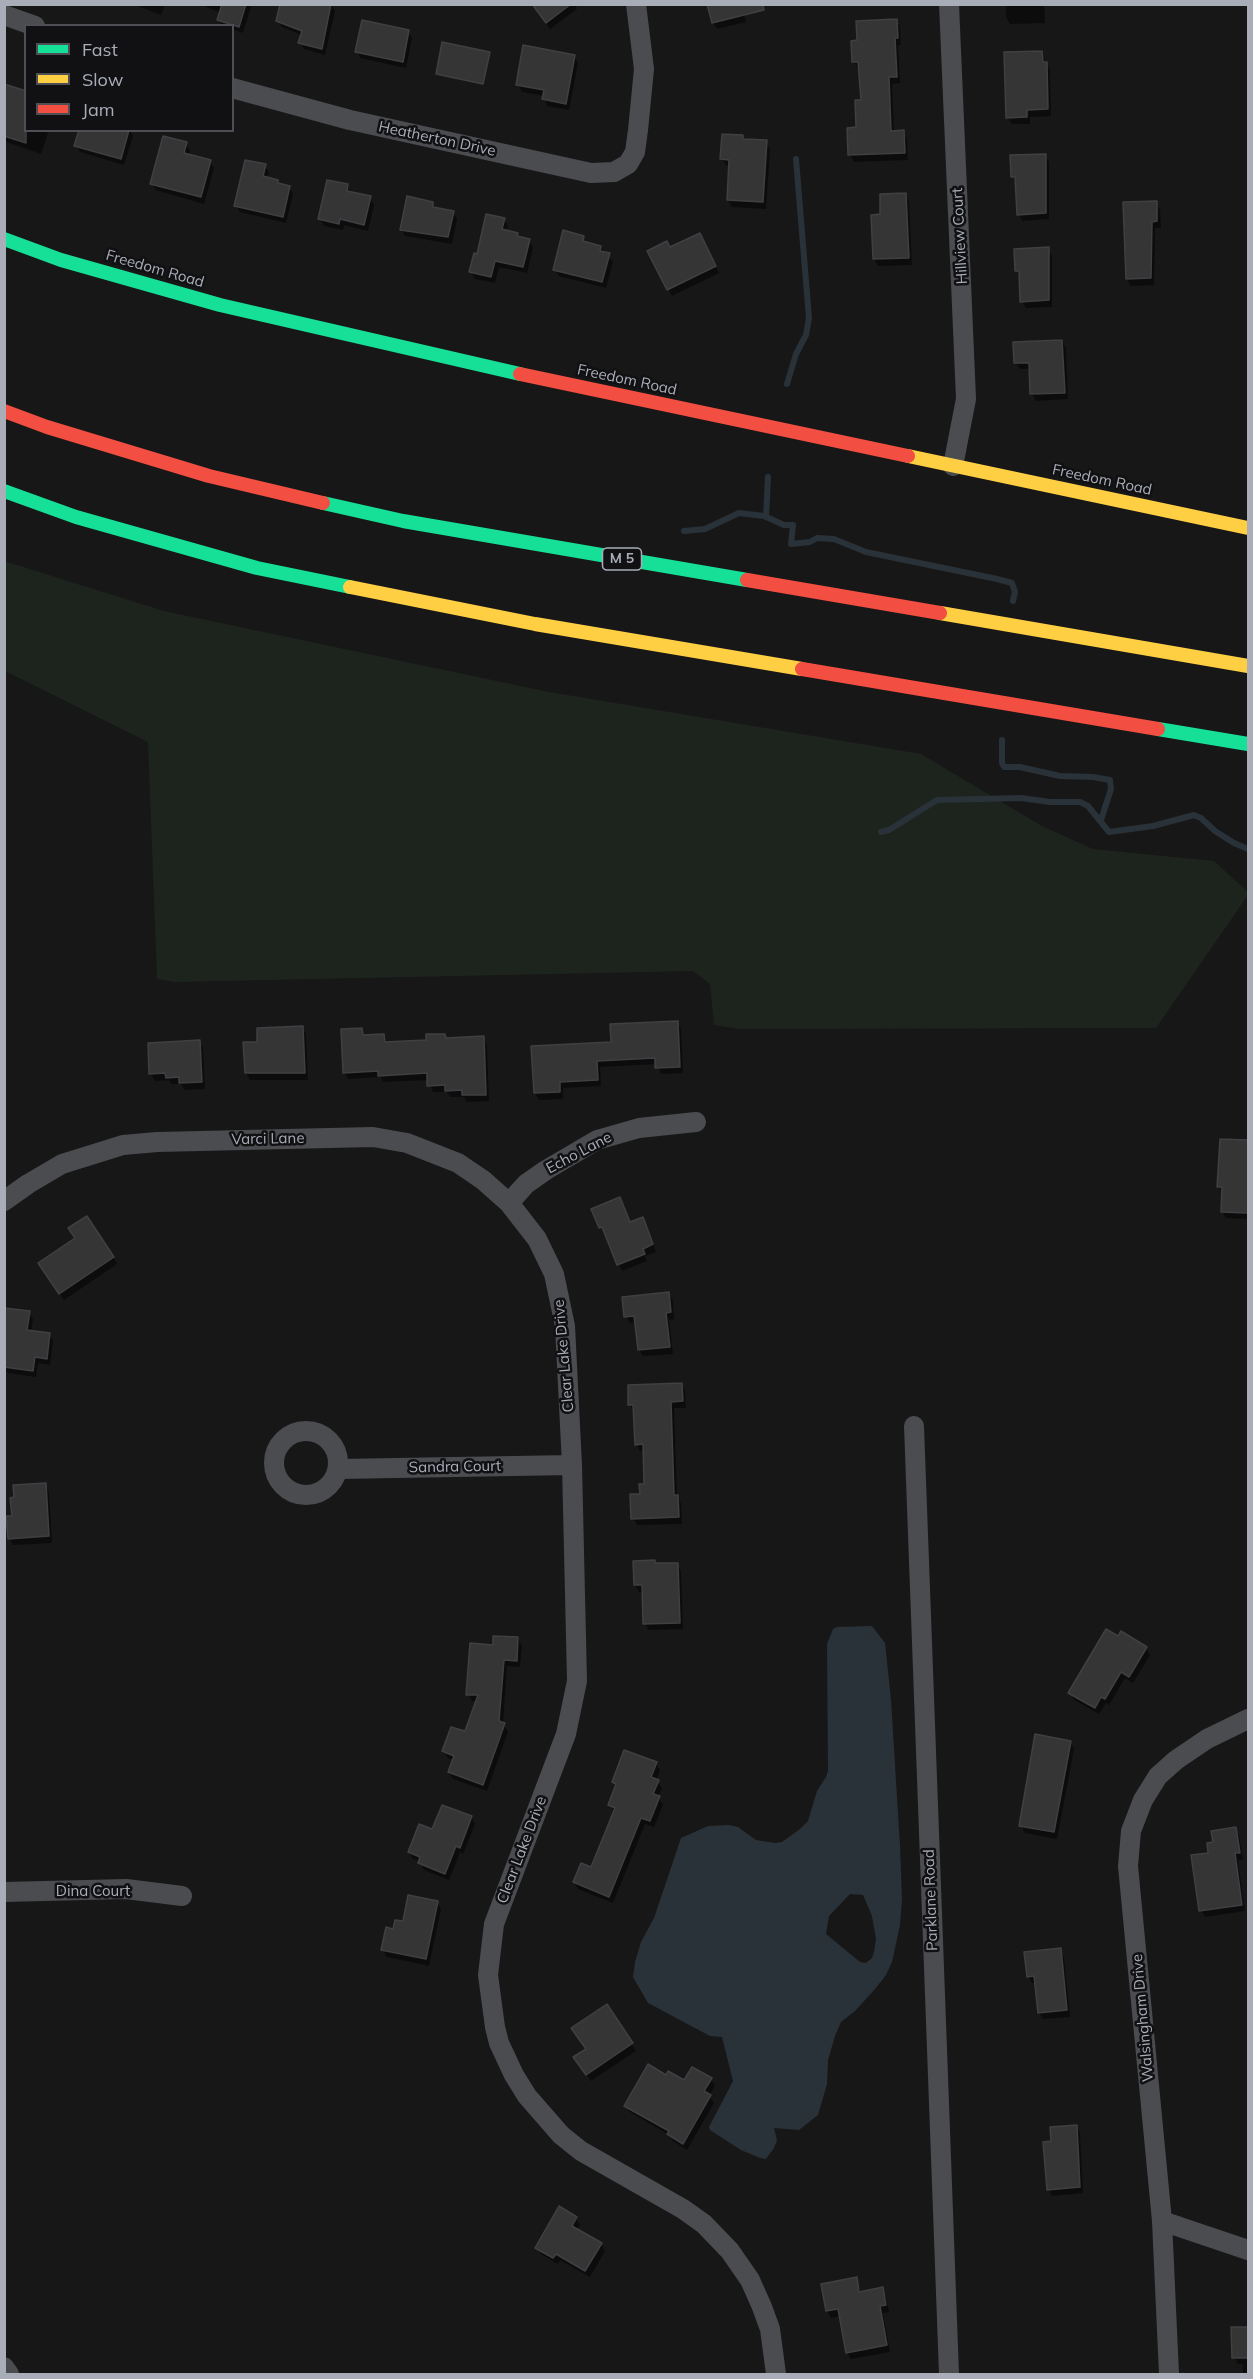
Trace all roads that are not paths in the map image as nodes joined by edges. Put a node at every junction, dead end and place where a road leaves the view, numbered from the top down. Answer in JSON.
{"nodes":[{"id":1,"x":636,"y":4,"type":"edge"},
{"id":2,"x":949,"y":4,"type":"edge"},
{"id":3,"x":4,"y":15,"type":"edge"},
{"id":4,"x":29,"y":24,"type":"edge"},
{"id":5,"x":234,"y":89,"type":"edge"},
{"id":6,"x":4,"y":239,"type":"edge"},
{"id":7,"x":4,"y":411,"type":"edge"},
{"id":8,"x":953,"y":466,"type":"junction"},
{"id":9,"x":4,"y":491,"type":"edge"},
{"id":10,"x":1248,"y":528,"type":"edge"},
{"id":11,"x":1248,"y":666,"type":"edge"},
{"id":12,"x":1248,"y":744,"type":"edge"},
{"id":13,"x":696,"y":1122,"type":"dead end"},
{"id":14,"x":5,"y":1199,"type":"edge"},
{"id":15,"x":515,"y":1210,"type":"junction"},
{"id":16,"x":914,"y":1426,"type":"dead end"},
{"id":17,"x":572,"y":1465,"type":"junction"},
{"id":18,"x":338,"y":1469,"type":"dead end"},
{"id":19,"x":1248,"y":1719,"type":"edge"},
{"id":20,"x":4,"y":1892,"type":"edge"},
{"id":21,"x":182,"y":1896,"type":"dead end"},
{"id":22,"x":1162,"y":2221,"type":"junction"},
{"id":23,"x":1248,"y":2250,"type":"edge"},
{"id":24,"x":4,"y":2367,"type":"edge"},
{"id":25,"x":9,"y":2374,"type":"edge"},
{"id":26,"x":776,"y":2374,"type":"edge"},
{"id":27,"x":949,"y":2374,"type":"edge"},
{"id":28,"x":1169,"y":2374,"type":"edge"}],
"edges":[{"from":1,"to":5,"type":"street","name":"Heatherton Drive"},
{"from":2,"to":8,"type":"street","name":"Hillview Court"},
{"from":3,"to":4,"type":"street"},
{"from":6,"to":8,"type":"main road","name":"Freedom Road"},
{"from":7,"to":11,"type":"main road","number":"M 5"},
{"from":8,"to":10,"type":"main road","name":"Freedom Road"},
{"from":9,"to":12,"type":"main road"},
{"from":13,"to":15,"type":"street","name":"Echo Lane"},
{"from":14,"to":15,"type":"street","name":"Varci Lane"},
{"from":15,"to":17,"type":"street","name":"Clear Lake Drive"},
{"from":16,"to":27,"type":"street","name":"Parklane Road"},
{"from":17,"to":18,"type":"street","name":"Sandra Court"},
{"from":17,"to":26,"type":"street","name":"Clear Lake Drive"},
{"from":19,"to":22,"type":"street","name":"Walsingham Drive"},
{"from":20,"to":21,"type":"street","name":"Dina Court"},
{"from":22,"to":23,"type":"street"},
{"from":22,"to":28,"type":"street","name":"Walsingham Drive"},
{"from":24,"to":25,"type":"street"}]}
